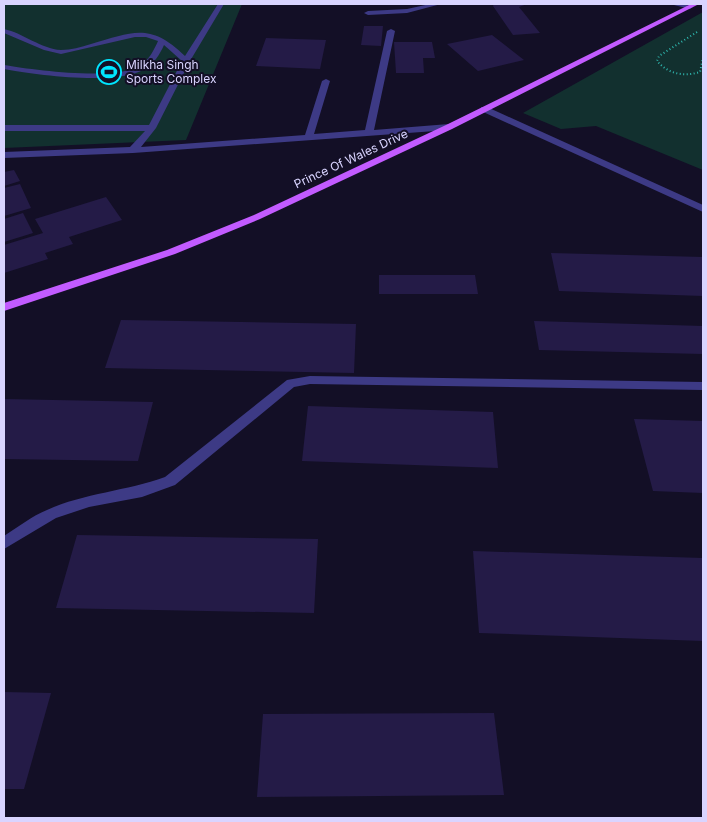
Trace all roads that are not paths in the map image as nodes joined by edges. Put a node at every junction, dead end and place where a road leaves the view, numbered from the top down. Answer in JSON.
{"nodes":[{"id":1,"x":221,"y":4,"type":"edge"},
{"id":2,"x":438,"y":4,"type":"edge"},
{"id":3,"x":672,"y":4,"type":"edge"},
{"id":4,"x":693,"y":5,"type":"edge"},
{"id":5,"x":368,"y":13,"type":"dead end"},
{"id":6,"x":4,"y":31,"type":"edge"},
{"id":7,"x":391,"y":31,"type":"dead end"},
{"id":8,"x":162,"y":41,"type":"junction"},
{"id":9,"x":186,"y":61,"type":"junction"},
{"id":10,"x":4,"y":67,"type":"edge"},
{"id":11,"x":326,"y":81,"type":"dead end"},
{"id":12,"x":484,"y":109,"type":"junction"},
{"id":13,"x":449,"y":127,"type":"junction"},
{"id":14,"x":4,"y":128,"type":"edge"},
{"id":15,"x":152,"y":128,"type":"junction"},
{"id":16,"x":369,"y":133,"type":"junction"},
{"id":17,"x":309,"y":137,"type":"junction"},
{"id":18,"x":132,"y":150,"type":"junction"},
{"id":19,"x":4,"y":155,"type":"edge"},
{"id":20,"x":703,"y":208,"type":"edge"},
{"id":21,"x":4,"y":307,"type":"edge"},
{"id":22,"x":703,"y":386,"type":"edge"},
{"id":23,"x":4,"y":543,"type":"edge"}],
"edges":[{"from":1,"to":9,"type":"street"},
{"from":2,"to":5,"type":"street"},
{"from":3,"to":4,"type":"street"},
{"from":4,"to":12,"type":"main road","name":"Prince Of Wales Drive"},
{"from":6,"to":8,"type":"street"},
{"from":7,"to":16,"type":"street"},
{"from":8,"to":9,"type":"street"},
{"from":8,"to":10,"type":"street"},
{"from":9,"to":15,"type":"street"},
{"from":11,"to":17,"type":"street"},
{"from":12,"to":13,"type":"main road","name":"Prince Of Wales Drive"},
{"from":12,"to":20,"type":"street"},
{"from":13,"to":16,"type":"street"},
{"from":13,"to":21,"type":"main road","name":"Prince Of Wales Drive"},
{"from":14,"to":15,"type":"street"},
{"from":15,"to":18,"type":"street"},
{"from":16,"to":17,"type":"street"},
{"from":17,"to":18,"type":"street"},
{"from":18,"to":19,"type":"street"},
{"from":22,"to":23,"type":"street"}]}
